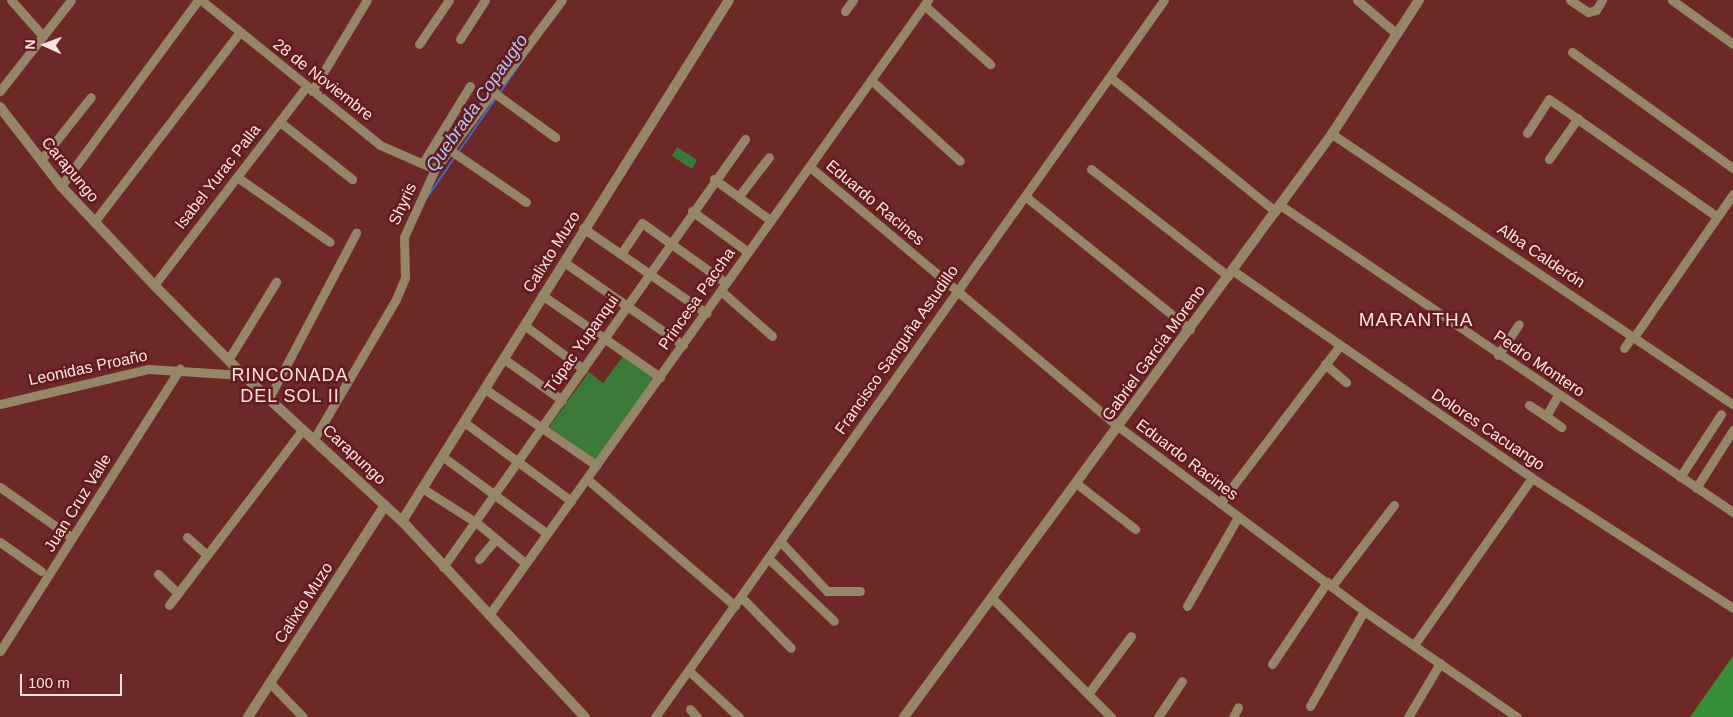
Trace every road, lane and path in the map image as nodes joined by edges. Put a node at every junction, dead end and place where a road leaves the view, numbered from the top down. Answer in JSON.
{"nodes":[{"id":1,"x":11,"y":0,"type":"edge"},
{"id":2,"x":71,"y":0,"type":"edge"},
{"id":3,"x":199,"y":0,"type":"edge"},
{"id":4,"x":367,"y":0,"type":"edge"},
{"id":5,"x":449,"y":0,"type":"edge"},
{"id":6,"x":485,"y":0,"type":"edge"},
{"id":7,"x":562,"y":0,"type":"edge"},
{"id":8,"x":729,"y":0,"type":"edge"},
{"id":9,"x":853,"y":0,"type":"edge"},
{"id":10,"x":1164,"y":0,"type":"edge"},
{"id":11,"x":1358,"y":0,"type":"edge"},
{"id":12,"x":1419,"y":0,"type":"edge"},
{"id":13,"x":1570,"y":0,"type":"edge"},
{"id":14,"x":1602,"y":0,"type":"edge"},
{"id":15,"x":1672,"y":0,"type":"edge"},
{"id":16,"x":926,"y":3,"type":"edge"},
{"id":17,"x":845,"y":11,"type":"dead end"},
{"id":18,"x":239,"y":33,"type":"junction"},
{"id":19,"x":1397,"y":34,"type":"junction"},
{"id":20,"x":43,"y":36,"type":"junction"},
{"id":21,"x":460,"y":39,"type":"dead end"},
{"id":22,"x":419,"y":44,"type":"dead end"},
{"id":23,"x":1733,"y":44,"type":"edge"},
{"id":24,"x":1572,"y":52,"type":"dead end"},
{"id":25,"x":990,"y":64,"type":"dead end"},
{"id":26,"x":1110,"y":77,"type":"junction"},
{"id":27,"x":871,"y":80,"type":"junction"},
{"id":28,"x":470,"y":86,"type":"dead end"},
{"id":29,"x":309,"y":89,"type":"junction"},
{"id":30,"x":0,"y":91,"type":"edge"},
{"id":31,"x":493,"y":92,"type":"junction"},
{"id":32,"x":91,"y":97,"type":"dead end"},
{"id":33,"x":0,"y":107,"type":"edge"},
{"id":34,"x":1578,"y":118,"type":"junction"},
{"id":35,"x":280,"y":122,"type":"junction"},
{"id":36,"x":1527,"y":133,"type":"dead end"},
{"id":37,"x":1332,"y":134,"type":"junction"},
{"id":38,"x":555,"y":137,"type":"dead end"},
{"id":39,"x":745,"y":139,"type":"dead end"},
{"id":40,"x":450,"y":150,"type":"junction"},
{"id":41,"x":770,"y":156,"type":"dead end"},
{"id":42,"x":1549,"y":159,"type":"dead end"},
{"id":43,"x":41,"y":160,"type":"junction"},
{"id":44,"x":424,"y":161,"type":"junction"},
{"id":45,"x":960,"y":161,"type":"dead end"},
{"id":46,"x":810,"y":167,"type":"junction"},
{"id":47,"x":1733,"y":168,"type":"edge"},
{"id":48,"x":436,"y":169,"type":"junction"},
{"id":49,"x":1091,"y":169,"type":"dead end"},
{"id":50,"x":237,"y":177,"type":"junction"},
{"id":51,"x":352,"y":179,"type":"dead end"},
{"id":52,"x":714,"y":179,"type":"junction"},
{"id":53,"x":61,"y":186,"type":"junction"},
{"id":54,"x":1733,"y":194,"type":"edge"},
{"id":55,"x":739,"y":196,"type":"junction"},
{"id":56,"x":1025,"y":196,"type":"junction"},
{"id":57,"x":526,"y":202,"type":"dead end"},
{"id":58,"x":1278,"y":208,"type":"junction"},
{"id":59,"x":692,"y":212,"type":"junction"},
{"id":60,"x":1716,"y":216,"type":"junction"},
{"id":61,"x":770,"y":220,"type":"junction"},
{"id":62,"x":94,"y":222,"type":"junction"},
{"id":63,"x":583,"y":228,"type":"junction"},
{"id":64,"x":356,"y":233,"type":"dead end"},
{"id":65,"x":330,"y":242,"type":"dead end"},
{"id":66,"x":670,"y":243,"type":"junction"},
{"id":67,"x":748,"y":252,"type":"junction"},
{"id":68,"x":621,"y":254,"type":"junction"},
{"id":69,"x":564,"y":262,"type":"junction"},
{"id":70,"x":1230,"y":273,"type":"junction"},
{"id":71,"x":649,"y":274,"type":"junction"},
{"id":72,"x":276,"y":282,"type":"dead end"},
{"id":73,"x":726,"y":283,"type":"junction"},
{"id":74,"x":154,"y":285,"type":"junction"},
{"id":75,"x":721,"y":291,"type":"junction"},
{"id":76,"x":956,"y":291,"type":"junction"},
{"id":77,"x":542,"y":295,"type":"junction"},
{"id":78,"x":626,"y":307,"type":"junction"},
{"id":79,"x":706,"y":313,"type":"junction"},
{"id":80,"x":1519,"y":324,"type":"dead end"},
{"id":81,"x":524,"y":325,"type":"junction"},
{"id":82,"x":1190,"y":329,"type":"junction"},
{"id":83,"x":772,"y":336,"type":"dead end"},
{"id":84,"x":1633,"y":337,"type":"junction"},
{"id":85,"x":604,"y":338,"type":"junction"},
{"id":86,"x":683,"y":345,"type":"junction"},
{"id":87,"x":1338,"y":347,"type":"junction"},
{"id":88,"x":1624,"y":348,"type":"dead end"},
{"id":89,"x":1498,"y":355,"type":"junction"},
{"id":90,"x":504,"y":359,"type":"junction"},
{"id":91,"x":228,"y":360,"type":"junction"},
{"id":92,"x":1325,"y":364,"type":"junction"},
{"id":93,"x":180,"y":368,"type":"junction"},
{"id":94,"x":583,"y":369,"type":"junction"},
{"id":95,"x":243,"y":375,"type":"junction"},
{"id":96,"x":660,"y":377,"type":"junction"},
{"id":97,"x":1346,"y":382,"type":"dead end"},
{"id":98,"x":485,"y":389,"type":"junction"},
{"id":99,"x":1558,"y":395,"type":"junction"},
{"id":100,"x":269,"y":398,"type":"junction"},
{"id":101,"x":562,"y":400,"type":"junction"},
{"id":102,"x":0,"y":404,"type":"edge"},
{"id":103,"x":1733,"y":404,"type":"edge"},
{"id":104,"x":1529,"y":405,"type":"dead end"},
{"id":105,"x":1721,"y":414,"type":"dead end"},
{"id":106,"x":1546,"y":416,"type":"junction"},
{"id":107,"x":464,"y":422,"type":"junction"},
{"id":108,"x":1119,"y":427,"type":"junction"},
{"id":109,"x":1561,"y":427,"type":"dead end"},
{"id":110,"x":543,"y":428,"type":"junction"},
{"id":111,"x":303,"y":429,"type":"junction"},
{"id":112,"x":1733,"y":430,"type":"edge"},
{"id":113,"x":314,"y":439,"type":"junction"},
{"id":114,"x":442,"y":456,"type":"junction"},
{"id":115,"x":520,"y":461,"type":"junction"},
{"id":116,"x":596,"y":465,"type":"junction"},
{"id":117,"x":1680,"y":477,"type":"junction"},
{"id":118,"x":1532,"y":478,"type":"junction"},
{"id":119,"x":587,"y":479,"type":"junction"},
{"id":120,"x":1076,"y":484,"type":"junction"},
{"id":121,"x":0,"y":487,"type":"edge"},
{"id":122,"x":422,"y":488,"type":"junction"},
{"id":123,"x":1696,"y":488,"type":"junction"},
{"id":124,"x":496,"y":494,"type":"junction"},
{"id":125,"x":571,"y":501,"type":"junction"},
{"id":126,"x":1220,"y":503,"type":"junction"},
{"id":127,"x":385,"y":505,"type":"junction"},
{"id":128,"x":1394,"y":505,"type":"dead end"},
{"id":129,"x":1733,"y":512,"type":"edge"},
{"id":130,"x":1238,"y":517,"type":"junction"},
{"id":131,"x":402,"y":520,"type":"junction"},
{"id":132,"x":477,"y":523,"type":"junction"},
{"id":133,"x":1135,"y":529,"type":"dead end"},
{"id":134,"x":546,"y":533,"type":"junction"},
{"id":135,"x":68,"y":535,"type":"dead end"},
{"id":136,"x":187,"y":537,"type":"dead end"},
{"id":137,"x":496,"y":539,"type":"junction"},
{"id":138,"x":780,"y":541,"type":"junction"},
{"id":139,"x":0,"y":542,"type":"edge"},
{"id":140,"x":207,"y":555,"type":"junction"},
{"id":141,"x":768,"y":558,"type":"junction"},
{"id":142,"x":480,"y":559,"type":"dead end"},
{"id":143,"x":525,"y":562,"type":"junction"},
{"id":144,"x":444,"y":567,"type":"junction"},
{"id":145,"x":42,"y":571,"type":"dead end"},
{"id":146,"x":158,"y":574,"type":"dead end"},
{"id":147,"x":1330,"y":584,"type":"junction"},
{"id":148,"x":860,"y":591,"type":"dead end"},
{"id":149,"x":178,"y":592,"type":"junction"},
{"id":150,"x":741,"y":597,"type":"junction"},
{"id":151,"x":991,"y":597,"type":"junction"},
{"id":152,"x":169,"y":605,"type":"dead end"},
{"id":153,"x":735,"y":606,"type":"junction"},
{"id":154,"x":1187,"y":606,"type":"dead end"},
{"id":155,"x":1733,"y":608,"type":"edge"},
{"id":156,"x":1364,"y":611,"type":"junction"},
{"id":157,"x":489,"y":615,"type":"junction"},
{"id":158,"x":834,"y":621,"type":"dead end"},
{"id":159,"x":1131,"y":636,"type":"dead end"},
{"id":160,"x":1414,"y":645,"type":"junction"},
{"id":161,"x":791,"y":648,"type":"dead end"},
{"id":162,"x":0,"y":652,"type":"edge"},
{"id":163,"x":1440,"y":663,"type":"junction"},
{"id":164,"x":1272,"y":664,"type":"dead end"},
{"id":165,"x":688,"y":671,"type":"junction"},
{"id":166,"x":1182,"y":681,"type":"dead end"},
{"id":167,"x":270,"y":683,"type":"junction"},
{"id":168,"x":1088,"y":694,"type":"junction"},
{"id":169,"x":1310,"y":706,"type":"dead end"},
{"id":170,"x":1238,"y":707,"type":"dead end"},
{"id":171,"x":1502,"y":708,"type":"junction"},
{"id":172,"x":690,"y":709,"type":"dead end"},
{"id":173,"x":248,"y":717,"type":"edge"},
{"id":174,"x":303,"y":717,"type":"edge"},
{"id":175,"x":585,"y":717,"type":"edge"},
{"id":176,"x":655,"y":717,"type":"edge"},
{"id":177,"x":697,"y":717,"type":"edge"},
{"id":178,"x":738,"y":717,"type":"edge"},
{"id":179,"x":904,"y":717,"type":"edge"},
{"id":180,"x":1111,"y":717,"type":"edge"},
{"id":181,"x":1158,"y":717,"type":"edge"},
{"id":182,"x":1233,"y":717,"type":"edge"},
{"id":183,"x":1408,"y":717,"type":"edge"},
{"id":184,"x":1496,"y":717,"type":"edge"},
{"id":185,"x":1517,"y":717,"type":"edge"}],
"edges":[{"from":1,"to":20,"type":"street"},
{"from":2,"to":20,"type":"street"},
{"from":3,"to":18,"type":"street","name":"28 de Noviembre"},
{"from":3,"to":53,"type":"street"},
{"from":4,"to":29,"type":"street","name":"Isabel Yurac Palla"},
{"from":5,"to":22,"type":"street"},
{"from":6,"to":21,"type":"street"},
{"from":7,"to":31,"type":"street","name":"Shyris"},
{"from":8,"to":63,"type":"street","name":"Calixto Muzo"},
{"from":9,"to":17,"type":"street"},
{"from":10,"to":26,"type":"street","name":"Francisco Sanguña Astudillo"},
{"from":11,"to":19,"type":"street"},
{"from":12,"to":19,"type":"street","name":"Gabriel García Moreno"},
{"from":13,"to":14,"type":"street"},
{"from":15,"to":23,"type":"street"},
{"from":16,"to":25,"type":"street"},
{"from":16,"to":27,"type":"street","name":"Princesa Paccha"},
{"from":18,"to":29,"type":"street","name":"28 de Noviembre"},
{"from":18,"to":62,"type":"street"},
{"from":19,"to":37,"type":"street","name":"Gabriel García Moreno"},
{"from":20,"to":30,"type":"street"},
{"from":24,"to":47,"type":"street"},
{"from":26,"to":56,"type":"street","name":"Francisco Sanguña Astudillo"},
{"from":26,"to":58,"type":"street","name":"Pedro Montero"},
{"from":27,"to":45,"type":"street"},
{"from":27,"to":46,"type":"street","name":"Princesa Paccha"},
{"from":28,"to":44,"type":"street"},
{"from":29,"to":35,"type":"street","name":"Isabel Yurac Palla"},
{"from":29,"to":44,"type":"street","name":"28 de Noviembre"},
{"from":31,"to":38,"type":"street"},
{"from":31,"to":40,"type":"street","name":"Shyris"},
{"from":32,"to":43,"type":"street"},
{"from":33,"to":43,"type":"street","name":"Carapungo"},
{"from":34,"to":36,"type":"street"},
{"from":34,"to":42,"type":"street"},
{"from":34,"to":60,"type":"street"},
{"from":35,"to":50,"type":"street","name":"Isabel Yurac Palla"},
{"from":35,"to":51,"type":"street"},
{"from":37,"to":58,"type":"street","name":"Gabriel García Moreno"},
{"from":37,"to":84,"type":"street","name":"Alba Calderón"},
{"from":39,"to":52,"type":"street","name":"Túpac Yupanqui"},
{"from":40,"to":48,"type":"street","name":"Shyris"},
{"from":40,"to":57,"type":"street"},
{"from":41,"to":55,"type":"street"},
{"from":43,"to":53,"type":"street","name":"Carapungo"},
{"from":44,"to":48,"type":"street","name":"28 de Noviembre"},
{"from":46,"to":61,"type":"street","name":"Princesa Paccha"},
{"from":46,"to":76,"type":"street","name":"Eduardo Racines"},
{"from":48,"to":113,"type":"street","name":"Shyris"},
{"from":49,"to":70,"type":"street","name":"Dolores Cacuango"},
{"from":50,"to":65,"type":"street"},
{"from":50,"to":74,"type":"street","name":"Isabel Yurac Palla"},
{"from":52,"to":55,"type":"street"},
{"from":52,"to":59,"type":"street","name":"Túpac Yupanqui"},
{"from":53,"to":62,"type":"street","name":"Carapungo"},
{"from":54,"to":60,"type":"street"},
{"from":55,"to":61,"type":"street"},
{"from":56,"to":76,"type":"street","name":"Francisco Sanguña Astudillo"},
{"from":56,"to":82,"type":"street"},
{"from":58,"to":70,"type":"street","name":"Gabriel García Moreno"},
{"from":58,"to":89,"type":"street","name":"Pedro Montero"},
{"from":59,"to":66,"type":"street","name":"Túpac Yupanqui"},
{"from":59,"to":67,"type":"street"},
{"from":60,"to":84,"type":"street"},
{"from":61,"to":67,"type":"street","name":"Princesa Paccha"},
{"from":62,"to":74,"type":"street","name":"Carapungo"},
{"from":63,"to":68,"type":"street"},
{"from":63,"to":69,"type":"street","name":"Calixto Muzo"},
{"from":64,"to":100,"type":"street"},
{"from":66,"to":68,"type":"street"},
{"from":66,"to":71,"type":"street","name":"Túpac Yupanqui"},
{"from":66,"to":73,"type":"street"},
{"from":67,"to":73,"type":"street","name":"Princesa Paccha"},
{"from":68,"to":71,"type":"street"},
{"from":69,"to":77,"type":"street","name":"Calixto Muzo"},
{"from":69,"to":78,"type":"street"},
{"from":70,"to":82,"type":"street","name":"Gabriel García Moreno"},
{"from":70,"to":87,"type":"street","name":"Dolores Cacuango"},
{"from":71,"to":78,"type":"street","name":"Túpac Yupanqui"},
{"from":71,"to":79,"type":"street"},
{"from":72,"to":91,"type":"street"},
{"from":73,"to":75,"type":"street","name":"Princesa Paccha"},
{"from":74,"to":91,"type":"street","name":"Carapungo"},
{"from":75,"to":79,"type":"street","name":"Princesa Paccha"},
{"from":75,"to":83,"type":"street"},
{"from":76,"to":108,"type":"street","name":"Eduardo Racines"},
{"from":76,"to":138,"type":"street","name":"Francisco Sanguña Astudillo"},
{"from":77,"to":81,"type":"street","name":"Calixto Muzo"},
{"from":77,"to":85,"type":"street"},
{"from":78,"to":85,"type":"street","name":"Túpac Yupanqui"},
{"from":78,"to":86,"type":"street"},
{"from":79,"to":86,"type":"street","name":"Princesa Paccha"},
{"from":80,"to":89,"type":"street"},
{"from":81,"to":90,"type":"street","name":"Calixto Muzo"},
{"from":81,"to":94,"type":"street"},
{"from":82,"to":108,"type":"street","name":"Gabriel García Moreno"},
{"from":84,"to":88,"type":"street"},
{"from":84,"to":103,"type":"street","name":"Alba Calderón"},
{"from":85,"to":94,"type":"street","name":"Túpac Yupanqui"},
{"from":85,"to":96,"type":"street"},
{"from":86,"to":96,"type":"street","name":"Princesa Paccha"},
{"from":87,"to":92,"type":"street"},
{"from":87,"to":118,"type":"street","name":"Dolores Cacuango"},
{"from":89,"to":99,"type":"street","name":"Pedro Montero"},
{"from":90,"to":98,"type":"street","name":"Calixto Muzo"},
{"from":90,"to":101,"type":"street"},
{"from":91,"to":95,"type":"street","name":"Carapungo"},
{"from":92,"to":97,"type":"street"},
{"from":92,"to":126,"type":"street"},
{"from":93,"to":95,"type":"street","name":"Leonidas Proaño"},
{"from":93,"to":102,"type":"street","name":"Leonidas Proaño"},
{"from":93,"to":162,"type":"street","name":"Juan Cruz Valle"},
{"from":94,"to":101,"type":"street","name":"Túpac Yupanqui"},
{"from":95,"to":100,"type":"street","name":"Carapungo"},
{"from":96,"to":116,"type":"street","name":"Princesa Paccha"},
{"from":98,"to":107,"type":"street","name":"Calixto Muzo"},
{"from":98,"to":110,"type":"street"},
{"from":99,"to":106,"type":"street"},
{"from":99,"to":117,"type":"street","name":"Pedro Montero"},
{"from":100,"to":111,"type":"street","name":"Carapungo"},
{"from":101,"to":110,"type":"street","name":"Túpac Yupanqui"},
{"from":104,"to":106,"type":"street"},
{"from":105,"to":117,"type":"street"},
{"from":106,"to":109,"type":"street"},
{"from":107,"to":114,"type":"street","name":"Calixto Muzo"},
{"from":107,"to":115,"type":"street"},
{"from":108,"to":120,"type":"street","name":"Gabriel García Moreno"},
{"from":108,"to":126,"type":"street","name":"Eduardo Racines"},
{"from":110,"to":115,"type":"street","name":"Túpac Yupanqui"},
{"from":110,"to":116,"type":"street"},
{"from":111,"to":113,"type":"street","name":"Carapungo"},
{"from":111,"to":140,"type":"street"},
{"from":112,"to":123,"type":"street"},
{"from":113,"to":127,"type":"street","name":"Carapungo"},
{"from":114,"to":122,"type":"street","name":"Calixto Muzo"},
{"from":114,"to":124,"type":"street"},
{"from":115,"to":124,"type":"street","name":"Túpac Yupanqui"},
{"from":115,"to":125,"type":"street"},
{"from":116,"to":119,"type":"street","name":"Princesa Paccha"},
{"from":117,"to":123,"type":"street","name":"Pedro Montero"},
{"from":118,"to":155,"type":"street","name":"Dolores Cacuango"},
{"from":118,"to":160,"type":"street"},
{"from":119,"to":125,"type":"street","name":"Princesa Paccha"},
{"from":119,"to":153,"type":"street"},
{"from":120,"to":133,"type":"street"},
{"from":120,"to":151,"type":"street","name":"Gabriel García Moreno"},
{"from":121,"to":135,"type":"street"},
{"from":122,"to":131,"type":"street","name":"Calixto Muzo"},
{"from":122,"to":132,"type":"street"},
{"from":123,"to":129,"type":"street","name":"Pedro Montero"},
{"from":124,"to":132,"type":"street","name":"Túpac Yupanqui"},
{"from":124,"to":134,"type":"street"},
{"from":125,"to":134,"type":"street","name":"Princesa Paccha"},
{"from":126,"to":130,"type":"street","name":"Eduardo Racines"},
{"from":127,"to":131,"type":"street","name":"Carapungo"},
{"from":127,"to":167,"type":"street","name":"Calixto Muzo"},
{"from":128,"to":147,"type":"street"},
{"from":130,"to":147,"type":"street","name":"Eduardo Racines"},
{"from":130,"to":154,"type":"street"},
{"from":131,"to":144,"type":"street","name":"Carapungo"},
{"from":132,"to":137,"type":"street"},
{"from":132,"to":144,"type":"street","name":"Túpac Yupanqui"},
{"from":134,"to":143,"type":"street","name":"Princesa Paccha"},
{"from":136,"to":140,"type":"street"},
{"from":137,"to":142,"type":"street"},
{"from":137,"to":143,"type":"street"},
{"from":138,"to":141,"type":"street","name":"Francisco Sanguña Astudillo"},
{"from":138,"to":148,"type":"street"},
{"from":139,"to":145,"type":"street"},
{"from":140,"to":149,"type":"street"},
{"from":141,"to":150,"type":"street","name":"Francisco Sanguña Astudillo"},
{"from":141,"to":158,"type":"street"},
{"from":143,"to":157,"type":"street","name":"Princesa Paccha"},
{"from":144,"to":157,"type":"street","name":"Carapungo"},
{"from":146,"to":149,"type":"street"},
{"from":147,"to":156,"type":"street","name":"Eduardo Racines"},
{"from":147,"to":164,"type":"street"},
{"from":149,"to":152,"type":"street"},
{"from":150,"to":153,"type":"street","name":"Francisco Sanguña Astudillo"},
{"from":150,"to":161,"type":"street"},
{"from":151,"to":168,"type":"street"},
{"from":151,"to":179,"type":"street","name":"Gabriel García Moreno"},
{"from":153,"to":165,"type":"street","name":"Francisco Sanguña Astudillo"},
{"from":156,"to":160,"type":"street","name":"Eduardo Racines"},
{"from":156,"to":169,"type":"street"},
{"from":157,"to":175,"type":"street","name":"Carapungo"},
{"from":159,"to":168,"type":"street"},
{"from":160,"to":163,"type":"street","name":"Eduardo Racines"},
{"from":163,"to":171,"type":"street","name":"Eduardo Racines"},
{"from":163,"to":183,"type":"street"},
{"from":165,"to":176,"type":"street","name":"Francisco Sanguña Astudillo"},
{"from":165,"to":178,"type":"street"},
{"from":166,"to":181,"type":"street"},
{"from":167,"to":173,"type":"street","name":"Calixto Muzo"},
{"from":167,"to":174,"type":"street"},
{"from":168,"to":180,"type":"street"},
{"from":170,"to":182,"type":"street"},
{"from":171,"to":184,"type":"street"},
{"from":171,"to":185,"type":"street","name":"Eduardo Racines"},
{"from":172,"to":177,"type":"street"}]}
